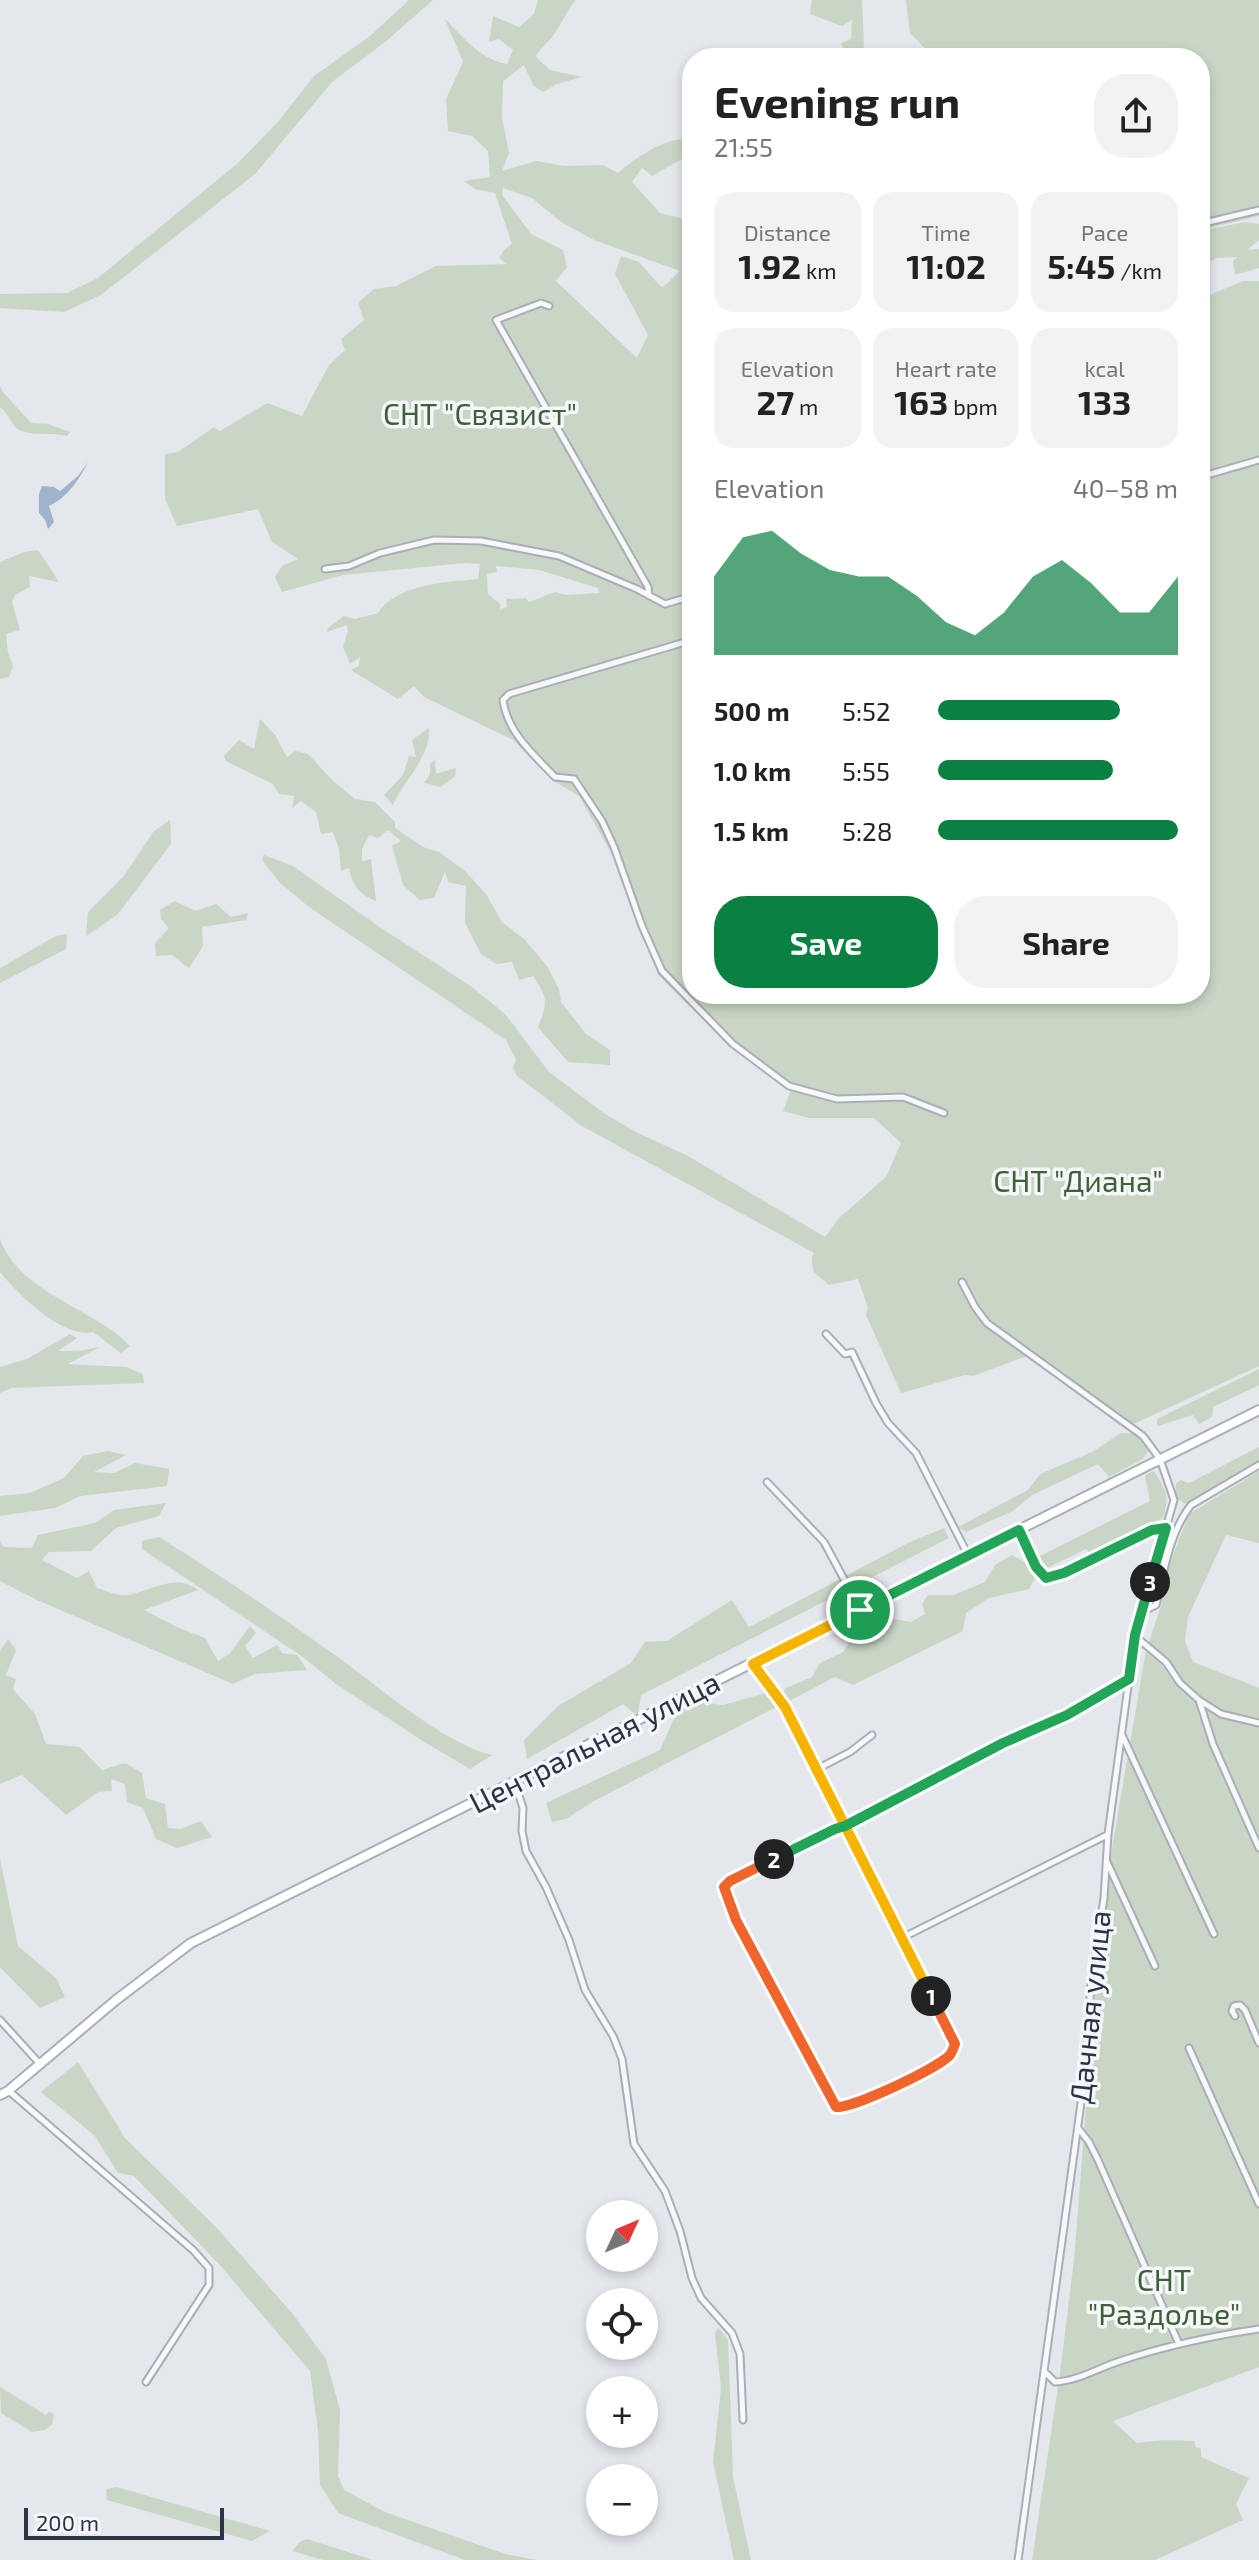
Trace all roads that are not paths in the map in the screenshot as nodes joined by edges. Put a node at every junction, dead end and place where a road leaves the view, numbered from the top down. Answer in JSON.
{"nodes":[{"id":1,"x":1259,"y":210,"type":"edge"},
{"id":2,"x":1210,"y":222,"type":"edge"},
{"id":3,"x":549,"y":306,"type":"dead end"},
{"id":4,"x":1259,"y":460,"type":"edge"},
{"id":5,"x":1210,"y":474,"type":"edge"},
{"id":6,"x":325,"y":569,"type":"dead end"},
{"id":7,"x":649,"y":596,"type":"junction"},
{"id":8,"x":682,"y":599,"type":"edge"},
{"id":9,"x":682,"y":643,"type":"edge"},
{"id":10,"x":682,"y":992,"type":"edge"},
{"id":11,"x":694,"y":1004,"type":"edge"},
{"id":12,"x":944,"y":1113,"type":"dead end"},
{"id":13,"x":962,"y":1282,"type":"dead end"},
{"id":14,"x":826,"y":1334,"type":"dead end"},
{"id":15,"x":1259,"y":1410,"type":"edge"},
{"id":16,"x":1160,"y":1459,"type":"junction"},
{"id":17,"x":1259,"y":1465,"type":"edge"},
{"id":18,"x":767,"y":1482,"type":"dead end"},
{"id":19,"x":1166,"y":1528,"type":"junction"},
{"id":20,"x":1019,"y":1530,"type":"junction"},
{"id":21,"x":968,"y":1555,"type":"junction"},
{"id":22,"x":860,"y":1610,"type":"junction"},
{"id":23,"x":1141,"y":1613,"type":"junction"},
{"id":24,"x":1135,"y":1635,"type":"junction"},
{"id":25,"x":753,"y":1664,"type":"junction"},
{"id":26,"x":1129,"y":1679,"type":"junction"},
{"id":27,"x":1199,"y":1700,"type":"junction"},
{"id":28,"x":1259,"y":1723,"type":"edge"},
{"id":29,"x":1122,"y":1734,"type":"junction"},
{"id":30,"x":872,"y":1735,"type":"dead end"},
{"id":31,"x":817,"y":1769,"type":"junction"},
{"id":32,"x":515,"y":1783,"type":"junction"},
{"id":33,"x":845,"y":1826,"type":"junction"},
{"id":34,"x":1108,"y":1834,"type":"junction"},
{"id":35,"x":1259,"y":1848,"type":"edge"},
{"id":36,"x":1106,"y":1860,"type":"junction"},
{"id":37,"x":1214,"y":1934,"type":"dead end"},
{"id":38,"x":902,"y":1938,"type":"junction"},
{"id":39,"x":1155,"y":1966,"type":"dead end"},
{"id":40,"x":1235,"y":2016,"type":"dead end"},
{"id":41,"x":0,"y":2020,"type":"edge"},
{"id":42,"x":1259,"y":2043,"type":"edge"},
{"id":43,"x":1189,"y":2048,"type":"dead end"},
{"id":44,"x":40,"y":2064,"type":"junction"},
{"id":45,"x":4,"y":2093,"type":"edge"},
{"id":46,"x":1077,"y":2128,"type":"junction"},
{"id":47,"x":1259,"y":2204,"type":"edge"},
{"id":48,"x":1259,"y":2329,"type":"edge"},
{"id":49,"x":1179,"y":2344,"type":"junction"},
{"id":50,"x":1043,"y":2370,"type":"junction"},
{"id":51,"x":146,"y":2382,"type":"dead end"},
{"id":52,"x":743,"y":2420,"type":"dead end"},
{"id":53,"x":1018,"y":2560,"type":"edge"}],
"edges":[{"from":1,"to":2,"type":"street"},
{"from":3,"to":7,"type":"street"},
{"from":4,"to":5,"type":"street"},
{"from":6,"to":7,"type":"street"},
{"from":7,"to":8,"type":"street"},
{"from":9,"to":10,"type":"street"},
{"from":11,"to":12,"type":"street"},
{"from":13,"to":16,"type":"street"},
{"from":14,"to":21,"type":"street"},
{"from":15,"to":16,"type":"street","name":"Центральная улица"},
{"from":16,"to":19,"type":"street","name":"Дачная улица"},
{"from":16,"to":20,"type":"street","name":"Центральная улица"},
{"from":17,"to":23,"type":"street"},
{"from":18,"to":22,"type":"street"},
{"from":19,"to":20,"type":"street"},
{"from":19,"to":23,"type":"street","name":"Дачная улица"},
{"from":20,"to":21,"type":"street","name":"Центральная улица"},
{"from":21,"to":22,"type":"street","name":"Центральная улица"},
{"from":22,"to":25,"type":"street","name":"Центральная улица"},
{"from":23,"to":24,"type":"street","name":"Дачная улица"},
{"from":24,"to":26,"type":"street","name":"Дачная улица"},
{"from":24,"to":27,"type":"street"},
{"from":25,"to":31,"type":"street"},
{"from":25,"to":32,"type":"street","name":"Центральная улица"},
{"from":26,"to":29,"type":"street","name":"Дачная улица"},
{"from":26,"to":33,"type":"street"},
{"from":27,"to":28,"type":"street"},
{"from":27,"to":35,"type":"street"},
{"from":29,"to":34,"type":"street","name":"Дачная улица"},
{"from":29,"to":37,"type":"street"},
{"from":30,"to":31,"type":"street"},
{"from":31,"to":33,"type":"street"},
{"from":32,"to":44,"type":"street","name":"Центральная улица"},
{"from":32,"to":52,"type":"street"},
{"from":33,"to":38,"type":"street"},
{"from":33,"to":38,"type":"street"},
{"from":34,"to":36,"type":"street","name":"Дачная улица"},
{"from":34,"to":38,"type":"street"},
{"from":36,"to":39,"type":"street"},
{"from":36,"to":46,"type":"street","name":"Дачная улица"},
{"from":40,"to":42,"type":"street"},
{"from":41,"to":44,"type":"street"},
{"from":43,"to":47,"type":"street"},
{"from":44,"to":45,"type":"street","name":"Центральная улица"},
{"from":45,"to":51,"type":"street"},
{"from":46,"to":49,"type":"street"},
{"from":46,"to":50,"type":"street","name":"Дачная улица"},
{"from":48,"to":49,"type":"street"},
{"from":49,"to":50,"type":"street"},
{"from":50,"to":53,"type":"street","name":"Дачная улица"}]}
